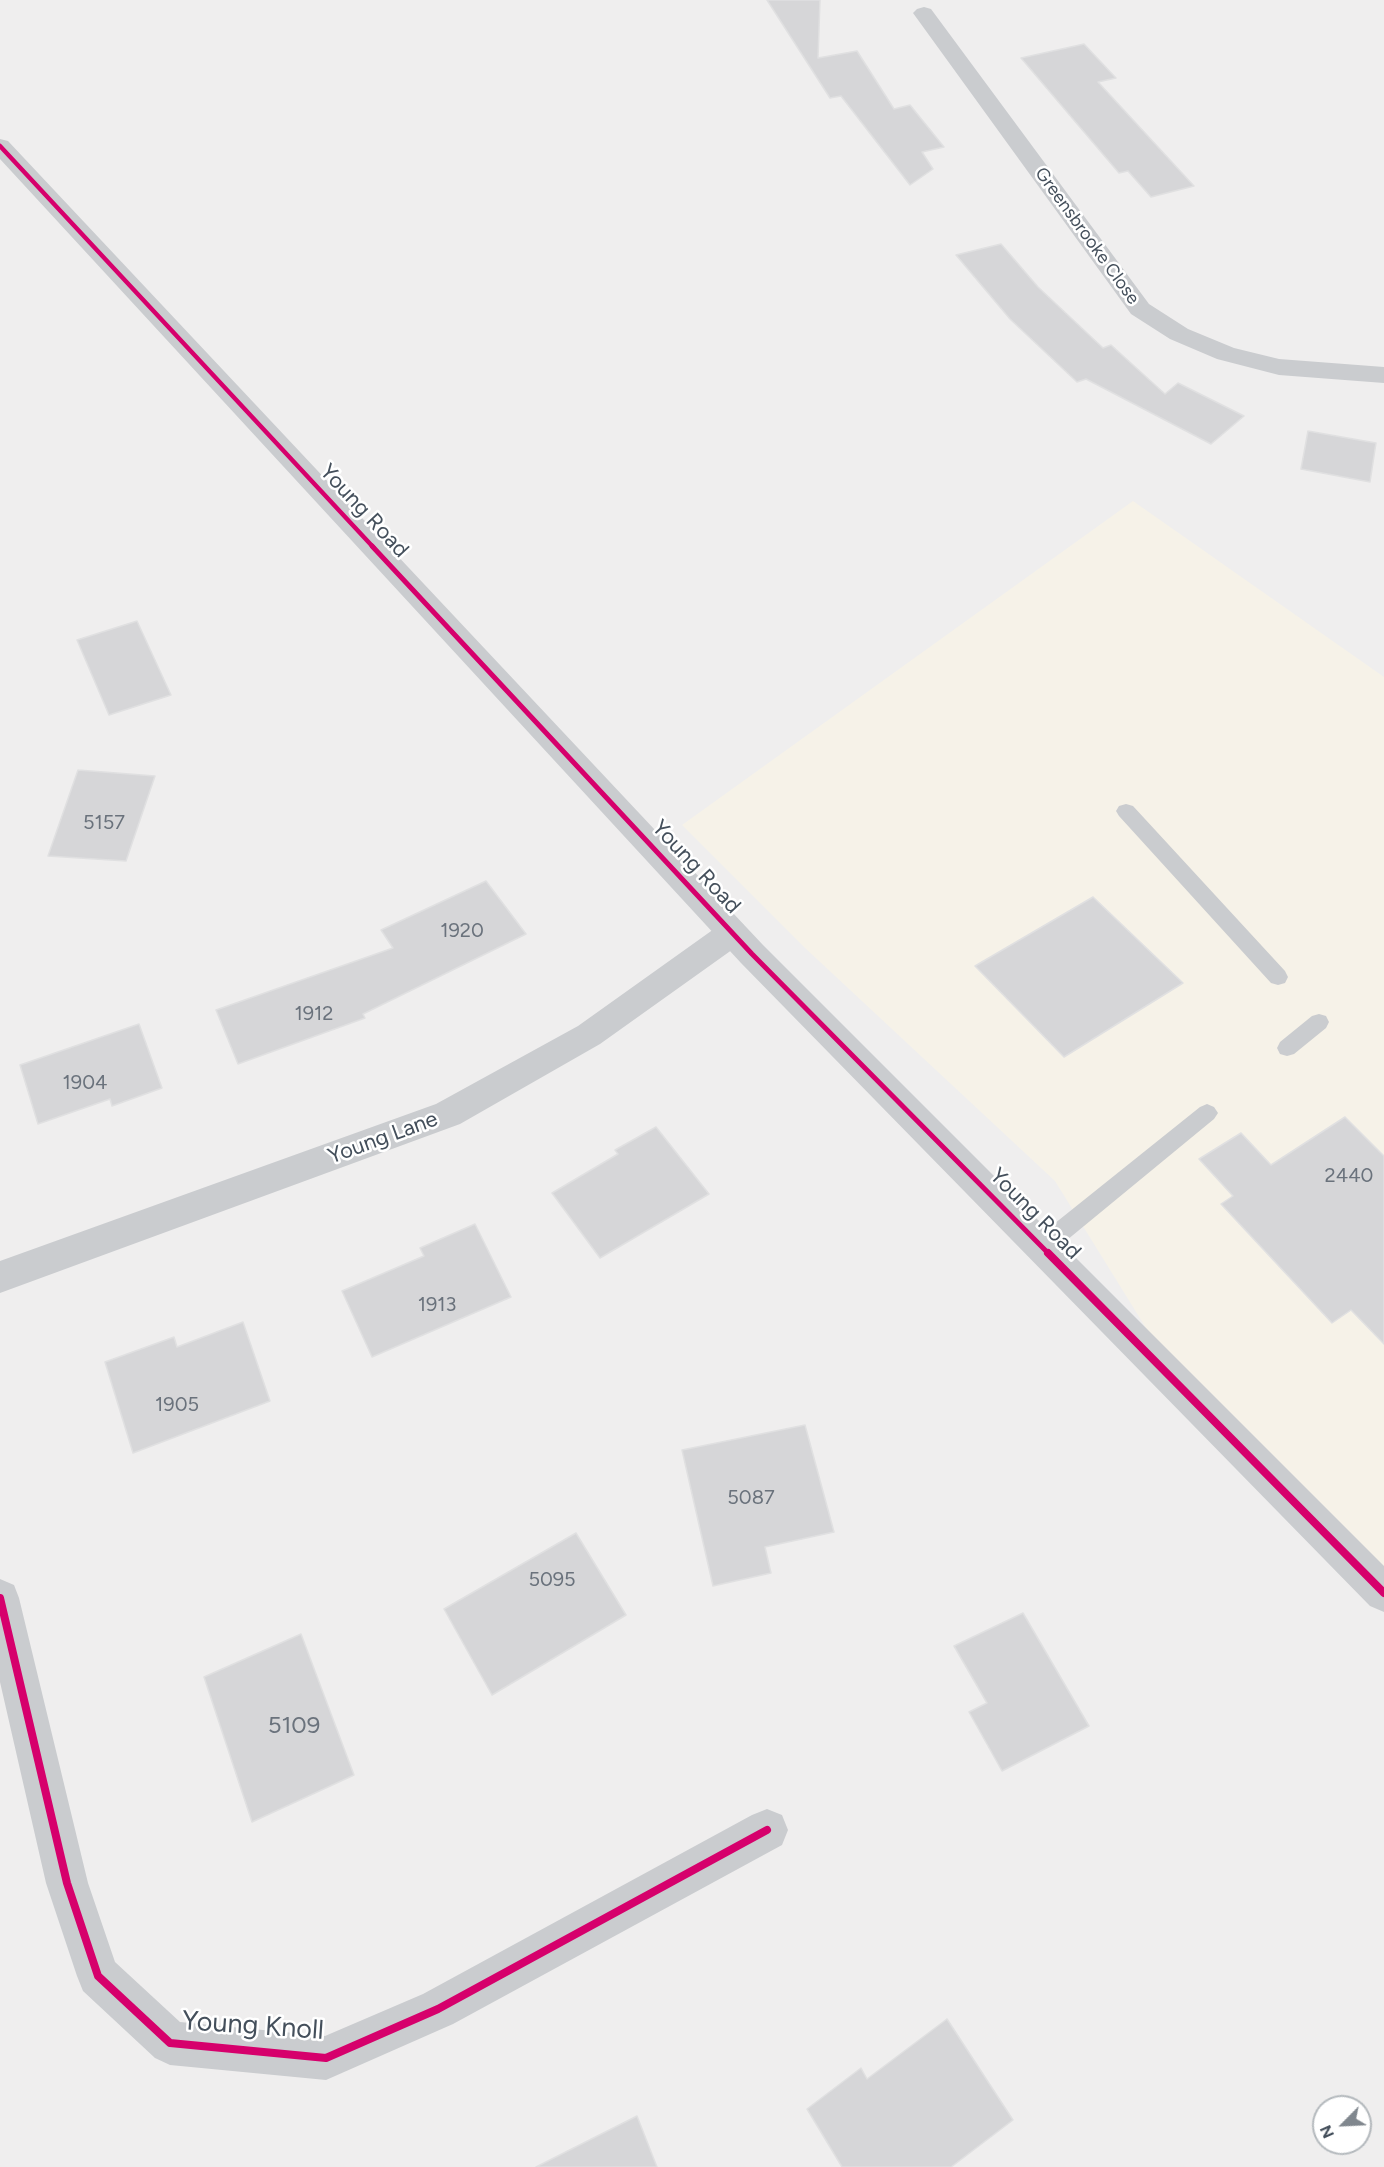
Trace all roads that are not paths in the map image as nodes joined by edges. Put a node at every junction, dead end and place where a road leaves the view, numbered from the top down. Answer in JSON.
{"nodes":[{"id":1,"x":924,"y":13,"type":"dead end"},
{"id":2,"x":0,"y":146,"type":"edge"},
{"id":3,"x":1384,"y":375,"type":"edge"},
{"id":4,"x":1126,"y":810,"type":"dead end"},
{"id":5,"x":732,"y":933,"type":"junction"},
{"id":6,"x":1278,"y":977,"type":"dead end"},
{"id":7,"x":1319,"y":1022,"type":"dead end"},
{"id":8,"x":1287,"y":1048,"type":"dead end"},
{"id":9,"x":1206,"y":1113,"type":"dead end"},
{"id":10,"x":1042,"y":1247,"type":"junction"},
{"id":11,"x":0,"y":1277,"type":"edge"},
{"id":12,"x":1384,"y":1593,"type":"edge"},
{"id":13,"x":0,"y":1598,"type":"edge"},
{"id":14,"x":767,"y":1830,"type":"dead end"}],
"edges":[{"from":1,"to":3,"type":"street","name":"Greensbrooke Close"},
{"from":2,"to":5,"type":"street","name":"Young Road"},
{"from":4,"to":6,"type":"lane"},
{"from":5,"to":10,"type":"street","name":"Young Road"},
{"from":5,"to":11,"type":"street","name":"Young Lane"},
{"from":7,"to":8,"type":"lane"},
{"from":9,"to":10,"type":"lane"},
{"from":10,"to":12,"type":"street","name":"Young Road"},
{"from":13,"to":14,"type":"street","name":"Young Knoll"}]}
